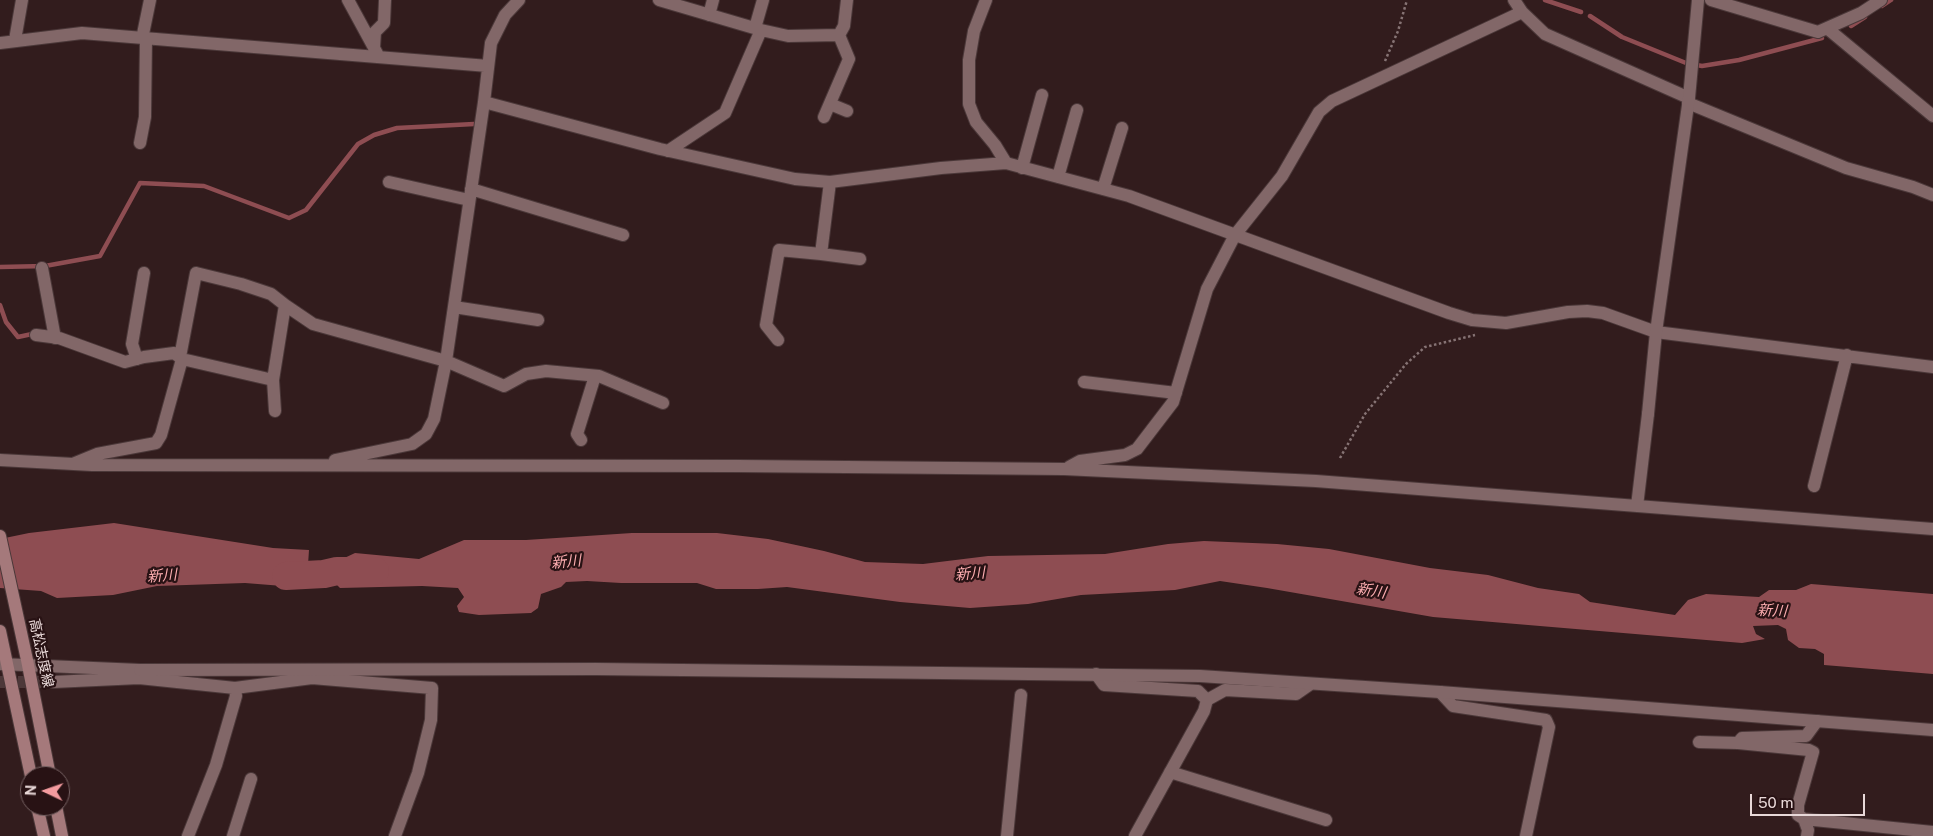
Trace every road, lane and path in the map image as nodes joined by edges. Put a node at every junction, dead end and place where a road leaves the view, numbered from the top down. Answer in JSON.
{"nodes":[{"id":1,"x":22,"y":0,"type":"edge"},
{"id":2,"x":150,"y":0,"type":"edge"},
{"id":3,"x":348,"y":0,"type":"edge"},
{"id":4,"x":385,"y":0,"type":"edge"},
{"id":5,"x":519,"y":0,"type":"edge"},
{"id":6,"x":659,"y":0,"type":"edge"},
{"id":7,"x":714,"y":0,"type":"edge"},
{"id":8,"x":763,"y":0,"type":"edge"},
{"id":9,"x":847,"y":0,"type":"edge"},
{"id":10,"x":986,"y":0,"type":"edge"},
{"id":11,"x":1407,"y":0,"type":"edge"},
{"id":12,"x":1514,"y":0,"type":"edge"},
{"id":13,"x":1698,"y":0,"type":"edge"},
{"id":14,"x":1711,"y":0,"type":"edge"},
{"id":15,"x":1881,"y":0,"type":"edge"},
{"id":16,"x":1522,"y":12,"type":"junction"},
{"id":17,"x":709,"y":15,"type":"junction"},
{"id":18,"x":758,"y":29,"type":"junction"},
{"id":19,"x":1828,"y":29,"type":"junction"},
{"id":20,"x":839,"y":35,"type":"junction"},
{"id":21,"x":146,"y":38,"type":"junction"},
{"id":22,"x":15,"y":40,"type":"junction"},
{"id":23,"x":0,"y":43,"type":"edge"},
{"id":24,"x":376,"y":52,"type":"junction"},
{"id":25,"x":488,"y":66,"type":"junction"},
{"id":26,"x":1390,"y":74,"type":"junction"},
{"id":27,"x":1042,"y":95,"type":"dead end"},
{"id":28,"x":1689,"y":100,"type":"junction"},
{"id":29,"x":484,"y":102,"type":"junction"},
{"id":30,"x":830,"y":104,"type":"junction"},
{"id":31,"x":1077,"y":110,"type":"dead end"},
{"id":32,"x":847,"y":111,"type":"dead end"},
{"id":33,"x":1933,"y":116,"type":"edge"},
{"id":34,"x":824,"y":117,"type":"dead end"},
{"id":35,"x":1122,"y":128,"type":"dead end"},
{"id":36,"x":140,"y":143,"type":"dead end"},
{"id":37,"x":668,"y":151,"type":"junction"},
{"id":38,"x":1006,"y":163,"type":"junction"},
{"id":39,"x":1022,"y":168,"type":"junction"},
{"id":40,"x":1058,"y":177,"type":"junction"},
{"id":41,"x":388,"y":182,"type":"dead end"},
{"id":42,"x":830,"y":182,"type":"junction"},
{"id":43,"x":1103,"y":189,"type":"junction"},
{"id":44,"x":470,"y":195,"type":"junction"},
{"id":45,"x":1933,"y":195,"type":"edge"},
{"id":46,"x":623,"y":235,"type":"dead end"},
{"id":47,"x":1235,"y":235,"type":"junction"},
{"id":48,"x":820,"y":254,"type":"junction"},
{"id":49,"x":860,"y":259,"type":"dead end"},
{"id":50,"x":42,"y":268,"type":"dead end"},
{"id":51,"x":144,"y":273,"type":"dead end"},
{"id":52,"x":285,"y":305,"type":"junction"},
{"id":53,"x":454,"y":307,"type":"junction"},
{"id":54,"x":538,"y":320,"type":"dead end"},
{"id":55,"x":1656,"y":332,"type":"junction"},
{"id":56,"x":1479,"y":334,"type":"dead end"},
{"id":57,"x":36,"y":335,"type":"dead end"},
{"id":58,"x":55,"y":338,"type":"junction"},
{"id":59,"x":778,"y":340,"type":"dead end"},
{"id":60,"x":1847,"y":355,"type":"junction"},
{"id":61,"x":181,"y":358,"type":"junction"},
{"id":62,"x":137,"y":359,"type":"junction"},
{"id":63,"x":446,"y":361,"type":"junction"},
{"id":64,"x":1933,"y":367,"type":"edge"},
{"id":65,"x":595,"y":376,"type":"junction"},
{"id":66,"x":273,"y":380,"type":"junction"},
{"id":67,"x":1084,"y":382,"type":"dead end"},
{"id":68,"x":1176,"y":393,"type":"junction"},
{"id":69,"x":663,"y":403,"type":"dead end"},
{"id":70,"x":275,"y":411,"type":"dead end"},
{"id":71,"x":581,"y":440,"type":"dead end"},
{"id":72,"x":1340,"y":458,"type":"dead end"},
{"id":73,"x":0,"y":460,"type":"edge"},
{"id":74,"x":72,"y":464,"type":"junction"},
{"id":75,"x":329,"y":465,"type":"junction"},
{"id":76,"x":1064,"y":469,"type":"junction"},
{"id":77,"x":1814,"y":486,"type":"dead end"},
{"id":78,"x":1638,"y":506,"type":"junction"},
{"id":79,"x":1933,"y":529,"type":"edge"},
{"id":80,"x":0,"y":536,"type":"edge"},
{"id":81,"x":0,"y":631,"type":"edge"},
{"id":82,"x":28,"y":662,"type":"junction"},
{"id":83,"x":4,"y":663,"type":"edge"},
{"id":84,"x":140,"y":674,"type":"junction"},
{"id":85,"x":1096,"y":674,"type":"junction"},
{"id":86,"x":54,"y":682,"type":"tunnel mouth"},
{"id":87,"x":1309,"y":684,"type":"junction"},
{"id":88,"x":235,"y":688,"type":"junction"},
{"id":89,"x":1440,"y":692,"type":"junction"},
{"id":90,"x":1021,"y":695,"type":"dead end"},
{"id":91,"x":1207,"y":700,"type":"junction"},
{"id":92,"x":1817,"y":721,"type":"junction"},
{"id":93,"x":1933,"y":730,"type":"edge"},
{"id":94,"x":1699,"y":742,"type":"dead end"},
{"id":95,"x":1738,"y":743,"type":"junction"},
{"id":96,"x":29,"y":766,"type":"edge"},
{"id":97,"x":48,"y":766,"type":"edge"},
{"id":98,"x":1170,"y":772,"type":"junction"},
{"id":99,"x":251,"y":779,"type":"dead end"},
{"id":100,"x":40,"y":816,"type":"edge"},
{"id":101,"x":58,"y":816,"type":"edge"},
{"id":102,"x":1804,"y":819,"type":"junction"},
{"id":103,"x":1326,"y":820,"type":"dead end"},
{"id":104,"x":1933,"y":832,"type":"edge"},
{"id":105,"x":44,"y":836,"type":"edge"},
{"id":106,"x":62,"y":836,"type":"edge"},
{"id":107,"x":188,"y":836,"type":"edge"},
{"id":108,"x":233,"y":836,"type":"edge"},
{"id":109,"x":395,"y":836,"type":"edge"},
{"id":110,"x":1006,"y":836,"type":"edge"},
{"id":111,"x":1135,"y":836,"type":"edge"},
{"id":112,"x":1526,"y":836,"type":"edge"},
{"id":113,"x":1807,"y":836,"type":"edge"}],
"edges":[{"from":1,"to":22,"type":"street"},
{"from":2,"to":21,"type":"street"},
{"from":3,"to":24,"type":"street"},
{"from":4,"to":24,"type":"street"},
{"from":5,"to":25,"type":"street"},
{"from":6,"to":17,"type":"street"},
{"from":7,"to":17,"type":"street"},
{"from":8,"to":18,"type":"street"},
{"from":9,"to":20,"type":"street"},
{"from":10,"to":38,"type":"street"},
{"from":11,"to":26,"type":"path"},
{"from":12,"to":16,"type":"street"},
{"from":13,"to":28,"type":"street"},
{"from":14,"to":19,"type":"street"},
{"from":15,"to":19,"type":"street"},
{"from":16,"to":26,"type":"street"},
{"from":16,"to":28,"type":"street"},
{"from":17,"to":18,"type":"street"},
{"from":18,"to":20,"type":"street"},
{"from":18,"to":37,"type":"street"},
{"from":19,"to":33,"type":"street"},
{"from":20,"to":30,"type":"street"},
{"from":21,"to":22,"type":"street"},
{"from":21,"to":24,"type":"street"},
{"from":21,"to":36,"type":"street"},
{"from":22,"to":23,"type":"street"},
{"from":24,"to":25,"type":"street"},
{"from":25,"to":29,"type":"street"},
{"from":26,"to":47,"type":"street"},
{"from":27,"to":39,"type":"street"},
{"from":28,"to":45,"type":"street"},
{"from":28,"to":55,"type":"street"},
{"from":29,"to":37,"type":"street"},
{"from":29,"to":44,"type":"street"},
{"from":30,"to":32,"type":"street"},
{"from":30,"to":34,"type":"street"},
{"from":31,"to":40,"type":"street"},
{"from":35,"to":43,"type":"street"},
{"from":37,"to":42,"type":"street"},
{"from":38,"to":39,"type":"street"},
{"from":38,"to":42,"type":"street"},
{"from":39,"to":40,"type":"street"},
{"from":40,"to":43,"type":"street"},
{"from":41,"to":44,"type":"street"},
{"from":42,"to":48,"type":"street"},
{"from":43,"to":47,"type":"street"},
{"from":44,"to":46,"type":"street"},
{"from":44,"to":53,"type":"street"},
{"from":47,"to":55,"type":"street"},
{"from":47,"to":68,"type":"street"},
{"from":48,"to":49,"type":"street"},
{"from":48,"to":59,"type":"street"},
{"from":50,"to":58,"type":"street"},
{"from":51,"to":62,"type":"street"},
{"from":52,"to":61,"type":"street"},
{"from":52,"to":63,"type":"street"},
{"from":52,"to":66,"type":"street"},
{"from":53,"to":54,"type":"street"},
{"from":53,"to":63,"type":"street"},
{"from":55,"to":60,"type":"street"},
{"from":55,"to":78,"type":"street"},
{"from":56,"to":72,"type":"path"},
{"from":57,"to":58,"type":"street"},
{"from":58,"to":62,"type":"street"},
{"from":60,"to":64,"type":"street"},
{"from":60,"to":77,"type":"street"},
{"from":61,"to":62,"type":"street"},
{"from":61,"to":66,"type":"street"},
{"from":61,"to":74,"type":"street"},
{"from":63,"to":65,"type":"street"},
{"from":63,"to":75,"type":"street"},
{"from":65,"to":69,"type":"street"},
{"from":65,"to":71,"type":"street"},
{"from":66,"to":70,"type":"street"},
{"from":67,"to":68,"type":"street"},
{"from":68,"to":76,"type":"street"},
{"from":73,"to":74,"type":"street"},
{"from":74,"to":75,"type":"street"},
{"from":75,"to":76,"type":"street"},
{"from":76,"to":78,"type":"street"},
{"from":78,"to":79,"type":"street"},
{"from":80,"to":82,"type":"main road","name":"高松志度線"},
{"from":81,"to":83,"type":"main road"},
{"from":82,"to":83,"type":"street"},
{"from":82,"to":84,"type":"street"},
{"from":82,"to":97,"type":"main road","name":"高松志度線"},
{"from":83,"to":96,"type":"main road"},
{"from":84,"to":85,"type":"street"},
{"from":84,"to":86,"type":"street"},
{"from":84,"to":88,"type":"street"},
{"from":85,"to":87,"type":"street"},
{"from":85,"to":91,"type":"street"},
{"from":87,"to":89,"type":"street"},
{"from":87,"to":91,"type":"street"},
{"from":88,"to":107,"type":"street"},
{"from":88,"to":109,"type":"street"},
{"from":89,"to":92,"type":"street"},
{"from":89,"to":112,"type":"street"},
{"from":90,"to":110,"type":"street"},
{"from":91,"to":98,"type":"street"},
{"from":92,"to":93,"type":"street"},
{"from":92,"to":95,"type":"street"},
{"from":94,"to":95,"type":"street"},
{"from":95,"to":102,"type":"street"},
{"from":98,"to":103,"type":"street"},
{"from":98,"to":111,"type":"street"},
{"from":99,"to":108,"type":"street"},
{"from":100,"to":105,"type":"main road"},
{"from":101,"to":106,"type":"main road"},
{"from":102,"to":104,"type":"street"},
{"from":102,"to":113,"type":"street"}]}
